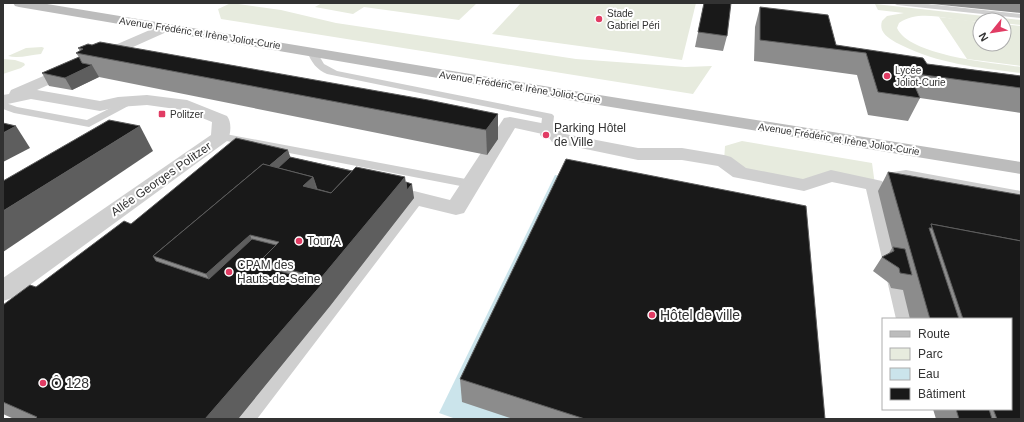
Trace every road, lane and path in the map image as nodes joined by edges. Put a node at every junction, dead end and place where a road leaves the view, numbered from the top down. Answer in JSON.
{"nodes":[{"id":1,"x":19,"y":3,"type":"edge"},
{"id":2,"x":62,"y":3,"type":"edge"},
{"id":3,"x":897,"y":3,"type":"edge"},
{"id":4,"x":1021,"y":16,"type":"edge"},
{"id":5,"x":166,"y":27,"type":"junction"},
{"id":6,"x":312,"y":51,"type":"junction"},
{"id":7,"x":3,"y":100,"type":"edge"},
{"id":8,"x":128,"y":102,"type":"junction"},
{"id":9,"x":3,"y":105,"type":"edge"},
{"id":10,"x":546,"y":135,"type":"dead end"},
{"id":11,"x":220,"y":137,"type":"junction"},
{"id":12,"x":1021,"y":159,"type":"edge"},
{"id":13,"x":1021,"y":168,"type":"edge"},
{"id":14,"x":891,"y":183,"type":"edge"},
{"id":15,"x":471,"y":184,"type":"junction"},
{"id":16,"x":1021,"y":195,"type":"edge"},
{"id":17,"x":3,"y":291,"type":"edge"},
{"id":18,"x":910,"y":318,"type":"edge"},
{"id":19,"x":238,"y":419,"type":"edge"}],
"edges":[{"from":1,"to":5,"type":"main road","name":"Avenue Frédéric et Irène Joliot-Curie"},
{"from":2,"to":12,"type":"main road","name":"Avenue Frédéric et Irène Joliot-Curie"},
{"from":3,"to":4,"type":"lane"},
{"from":5,"to":6,"type":"main road","name":"Avenue Frédéric et Irène Joliot-Curie"},
{"from":5,"to":7,"type":"street","name":"Allée Georges Politzer"},
{"from":6,"to":10,"type":"lane"},
{"from":6,"to":13,"type":"main road","name":"Avenue Frédéric et Irène Joliot-Curie"},
{"from":7,"to":8,"type":"street","name":"Allée Georges Politzer"},
{"from":8,"to":9,"type":"lane"},
{"from":8,"to":11,"type":"street","name":"Allée Georges Politzer"},
{"from":11,"to":15,"type":"lane"},
{"from":11,"to":17,"type":"street","name":"Allée Georges Politzer"},
{"from":14,"to":16,"type":"lane"},
{"from":15,"to":18,"type":"street"},
{"from":15,"to":19,"type":"street"}]}
